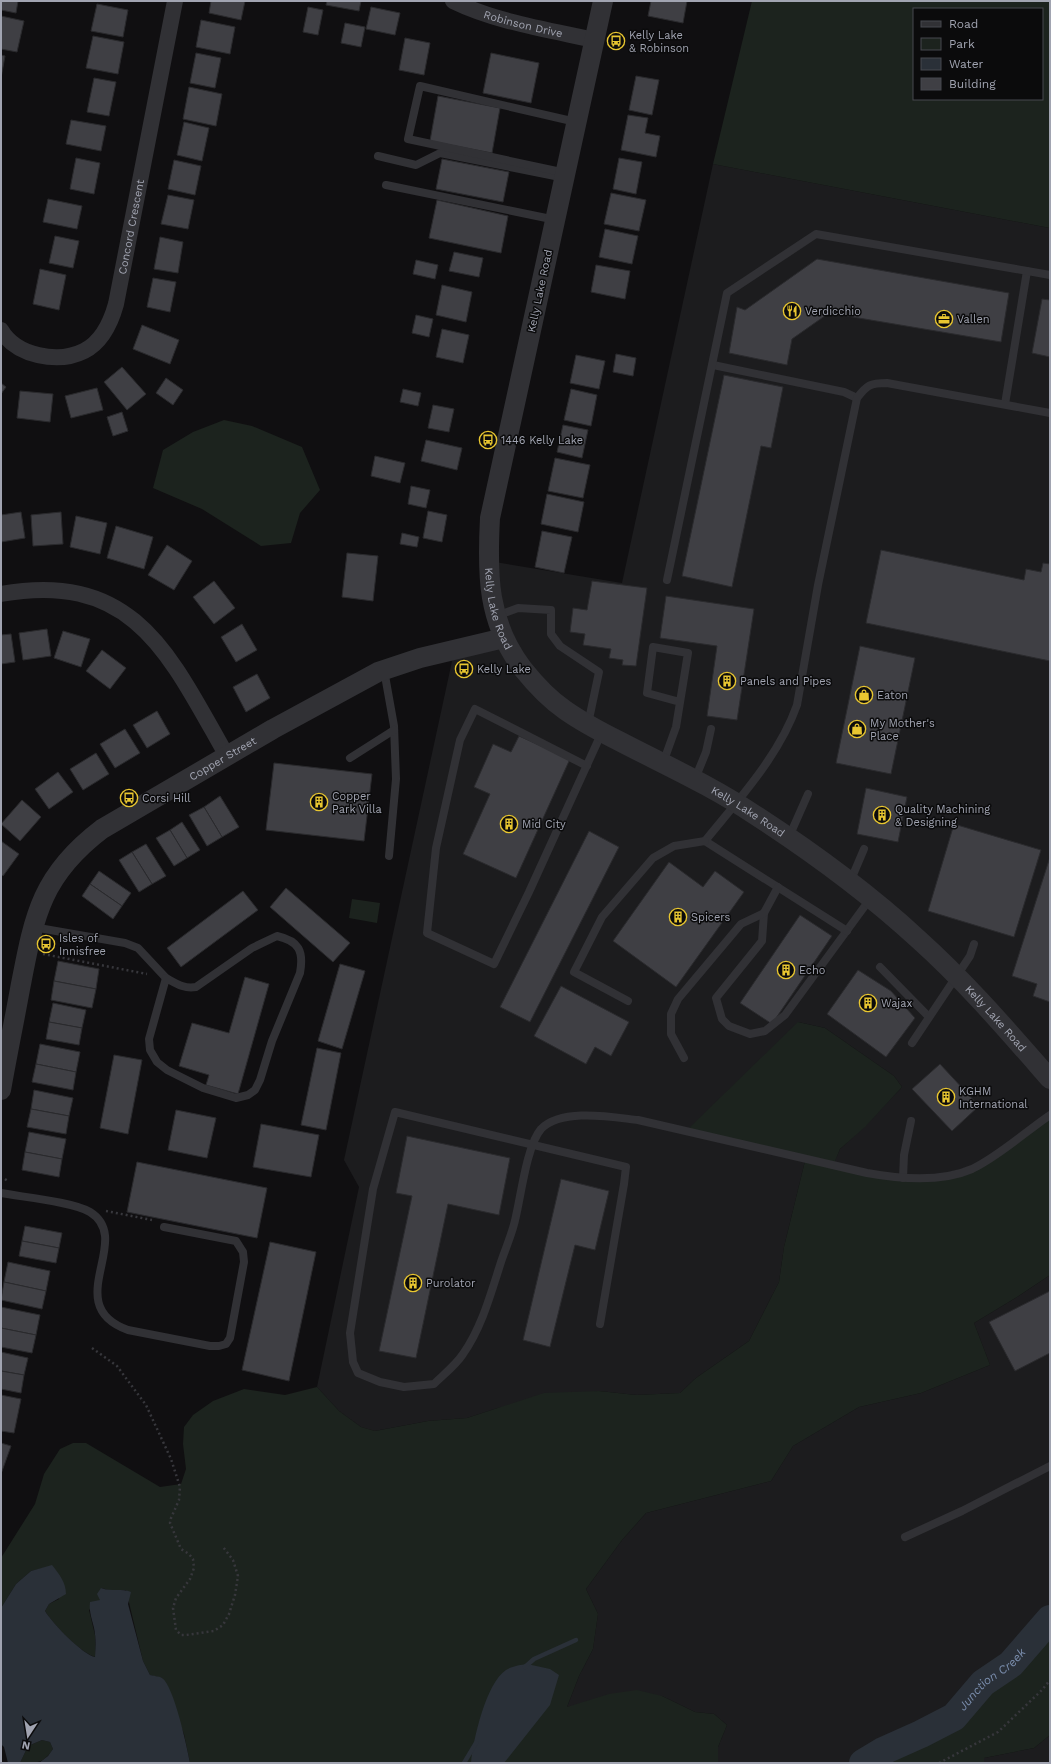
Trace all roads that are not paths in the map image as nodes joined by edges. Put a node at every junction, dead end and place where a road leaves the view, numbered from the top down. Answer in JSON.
{"nodes":[{"id":1,"x":176,"y":1,"type":"edge"},
{"id":2,"x":453,"y":1,"type":"edge"},
{"id":3,"x":603,"y":1,"type":"edge"},
{"id":4,"x":595,"y":40,"type":"junction"},
{"id":5,"x":577,"y":122,"type":"junction"},
{"id":6,"x":378,"y":156,"type":"dead end"},
{"id":7,"x":565,"y":176,"type":"junction"},
{"id":8,"x":386,"y":184,"type":"dead end"},
{"id":9,"x":556,"y":220,"type":"junction"},
{"id":10,"x":1028,"y":271,"type":"junction"},
{"id":11,"x":1050,"y":275,"type":"edge"},
{"id":12,"x":1,"y":330,"type":"edge"},
{"id":13,"x":712,"y":365,"type":"junction"},
{"id":14,"x":856,"y":398,"type":"junction"},
{"id":15,"x":1005,"y":404,"type":"junction"},
{"id":16,"x":1050,"y":413,"type":"edge"},
{"id":17,"x":667,"y":580,"type":"dead end"},
{"id":18,"x":1,"y":594,"type":"edge"},
{"id":19,"x":496,"y":616,"type":"junction"},
{"id":20,"x":504,"y":638,"type":"junction"},
{"id":21,"x":384,"y":670,"type":"junction"},
{"id":22,"x":680,"y":702,"type":"junction"},
{"id":23,"x":595,"y":728,"type":"junction"},
{"id":24,"x":712,"y":729,"type":"dead end"},
{"id":25,"x":394,"y":730,"type":"junction"},
{"id":26,"x":227,"y":756,"type":"junction"},
{"id":27,"x":350,"y":758,"type":"dead end"},
{"id":28,"x":663,"y":764,"type":"junction"},
{"id":29,"x":587,"y":766,"type":"junction"},
{"id":30,"x":694,"y":780,"type":"junction"},
{"id":31,"x":808,"y":794,"type":"dead end"},
{"id":32,"x":735,"y":802,"type":"junction"},
{"id":33,"x":788,"y":838,"type":"junction"},
{"id":34,"x":705,"y":840,"type":"junction"},
{"id":35,"x":864,"y":849,"type":"dead end"},
{"id":36,"x":389,"y":856,"type":"dead end"},
{"id":37,"x":849,"y":883,"type":"junction"},
{"id":38,"x":778,"y":887,"type":"junction"},
{"id":39,"x":870,"y":898,"type":"junction"},
{"id":40,"x":764,"y":913,"type":"junction"},
{"id":41,"x":32,"y":927,"type":"junction"},
{"id":42,"x":847,"y":931,"type":"junction"},
{"id":43,"x":974,"y":944,"type":"dead end"},
{"id":44,"x":880,"y":967,"type":"dead end"},
{"id":45,"x":956,"y":976,"type":"junction"},
{"id":46,"x":166,"y":978,"type":"junction"},
{"id":47,"x":628,"y":1000,"type":"dead end"},
{"id":48,"x":929,"y":1017,"type":"junction"},
{"id":49,"x":912,"y":1043,"type":"dead end"},
{"id":50,"x":684,"y":1058,"type":"dead end"},
{"id":51,"x":1050,"y":1078,"type":"edge"},
{"id":52,"x":1,"y":1090,"type":"edge"},
{"id":53,"x":1050,"y":1115,"type":"edge"},
{"id":54,"x":911,"y":1121,"type":"dead end"},
{"id":55,"x":533,"y":1144,"type":"junction"},
{"id":56,"x":903,"y":1178,"type":"junction"},
{"id":57,"x":1,"y":1193,"type":"edge"},
{"id":58,"x":164,"y":1227,"type":"dead end"},
{"id":59,"x":600,"y":1324,"type":"dead end"},
{"id":60,"x":1050,"y":1466,"type":"edge"},
{"id":61,"x":905,"y":1537,"type":"dead end"}],
"edges":[{"from":1,"to":12,"type":"street","name":"Concord Crescent"},
{"from":2,"to":4,"type":"street","name":"Robinson Drive"},
{"from":3,"to":4,"type":"street","name":"Kelly Lake Road"},
{"from":4,"to":5,"type":"street","name":"Kelly Lake Road"},
{"from":5,"to":7,"type":"street","name":"Kelly Lake Road"},
{"from":5,"to":7,"type":"lane"},
{"from":6,"to":7,"type":"lane"},
{"from":7,"to":9,"type":"street","name":"Kelly Lake Road"},
{"from":8,"to":9,"type":"lane"},
{"from":9,"to":19,"type":"street","name":"Kelly Lake Road"},
{"from":10,"to":11,"type":"lane"},
{"from":10,"to":13,"type":"lane"},
{"from":10,"to":15,"type":"lane"},
{"from":13,"to":14,"type":"lane"},
{"from":13,"to":17,"type":"lane"},
{"from":14,"to":15,"type":"lane"},
{"from":14,"to":32,"type":"lane"},
{"from":15,"to":16,"type":"lane"},
{"from":18,"to":26,"type":"street"},
{"from":19,"to":20,"type":"street","name":"Kelly Lake Road"},
{"from":19,"to":23,"type":"lane"},
{"from":20,"to":21,"type":"street","name":"Copper Street"},
{"from":20,"to":23,"type":"street","name":"Kelly Lake Road"},
{"from":21,"to":25,"type":"lane"},
{"from":21,"to":26,"type":"street","name":"Copper Street"},
{"from":22,"to":22,"type":"lane"},
{"from":22,"to":28,"type":"lane"},
{"from":23,"to":28,"type":"street","name":"Kelly Lake Road"},
{"from":23,"to":29,"type":"lane"},
{"from":24,"to":30,"type":"lane"},
{"from":25,"to":27,"type":"lane"},
{"from":25,"to":36,"type":"lane"},
{"from":26,"to":41,"type":"street","name":"Copper Street"},
{"from":28,"to":30,"type":"street","name":"Kelly Lake Road"},
{"from":29,"to":29,"type":"lane"},
{"from":30,"to":32,"type":"street","name":"Kelly Lake Road"},
{"from":31,"to":33,"type":"lane"},
{"from":32,"to":33,"type":"street","name":"Kelly Lake Road"},
{"from":32,"to":34,"type":"lane"},
{"from":33,"to":37,"type":"street","name":"Kelly Lake Road"},
{"from":34,"to":38,"type":"lane"},
{"from":34,"to":47,"type":"lane"},
{"from":35,"to":37,"type":"lane"},
{"from":37,"to":39,"type":"street","name":"Kelly Lake Road"},
{"from":38,"to":40,"type":"lane"},
{"from":38,"to":42,"type":"lane"},
{"from":39,"to":42,"type":"lane"},
{"from":39,"to":45,"type":"street","name":"Kelly Lake Road"},
{"from":40,"to":42,"type":"lane"},
{"from":40,"to":50,"type":"lane"},
{"from":41,"to":46,"type":"lane"},
{"from":41,"to":52,"type":"street","name":"Copper Street"},
{"from":43,"to":45,"type":"lane"},
{"from":44,"to":48,"type":"lane"},
{"from":45,"to":48,"type":"lane"},
{"from":45,"to":51,"type":"street","name":"Kelly Lake Road"},
{"from":46,"to":46,"type":"lane"},
{"from":48,"to":49,"type":"lane"},
{"from":53,"to":56,"type":"lane"},
{"from":54,"to":56,"type":"lane"},
{"from":55,"to":55,"type":"lane"},
{"from":55,"to":56,"type":"lane"},
{"from":55,"to":59,"type":"lane"},
{"from":57,"to":58,"type":"lane"},
{"from":60,"to":61,"type":"lane"}]}
